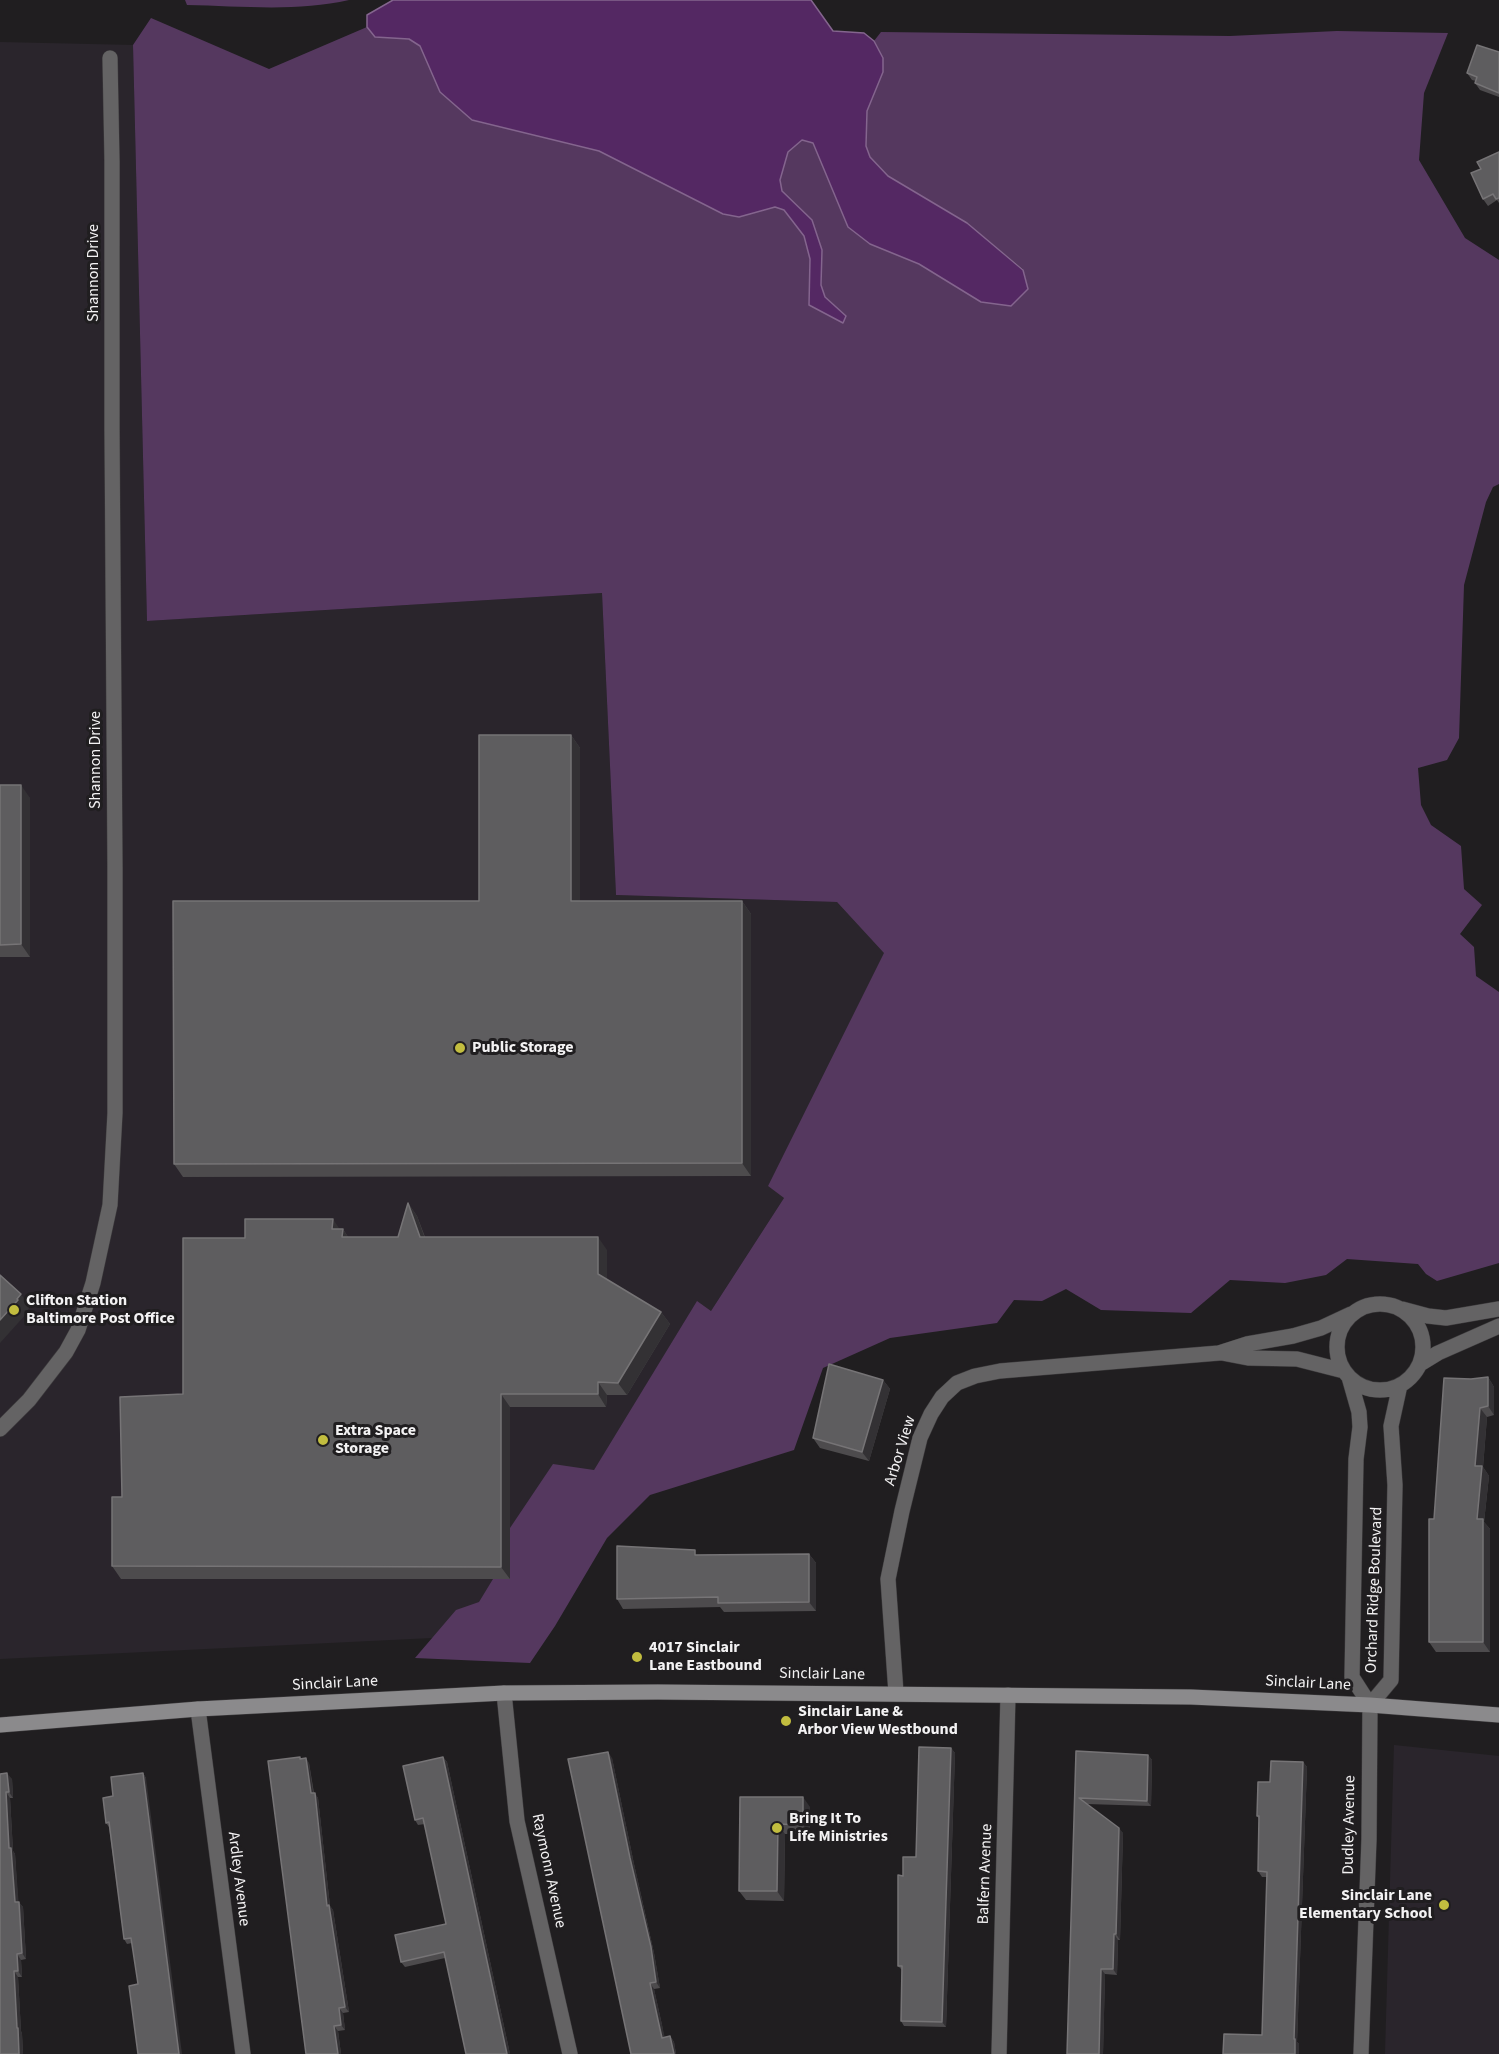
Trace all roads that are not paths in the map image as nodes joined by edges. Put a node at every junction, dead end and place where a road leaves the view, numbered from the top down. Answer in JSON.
{"nodes":[{"id":1,"x":110,"y":58,"type":"dead end"},
{"id":2,"x":1400,"y":1308,"type":"junction"},
{"id":3,"x":1499,"y":1309,"type":"edge"},
{"id":4,"x":1351,"y":1314,"type":"junction"},
{"id":5,"x":1499,"y":1326,"type":"edge"},
{"id":6,"x":1219,"y":1353,"type":"junction"},
{"id":7,"x":1420,"y":1364,"type":"junction"},
{"id":8,"x":1346,"y":1374,"type":"junction"},
{"id":9,"x":1400,"y":1385,"type":"junction"},
{"id":10,"x":0,"y":1429,"type":"edge"},
{"id":11,"x":504,"y":1693,"type":"junction"},
{"id":12,"x":896,"y":1694,"type":"junction"},
{"id":13,"x":1008,"y":1695,"type":"junction"},
{"id":14,"x":1370,"y":1705,"type":"junction"},
{"id":15,"x":198,"y":1709,"type":"junction"},
{"id":16,"x":1499,"y":1715,"type":"edge"},
{"id":17,"x":0,"y":1725,"type":"edge"},
{"id":18,"x":243,"y":2054,"type":"edge"},
{"id":19,"x":570,"y":2054,"type":"edge"},
{"id":20,"x":999,"y":2054,"type":"edge"},
{"id":21,"x":1361,"y":2054,"type":"edge"}],
"edges":[{"from":1,"to":10,"type":"street","name":"Shannon Drive"},
{"from":2,"to":3,"type":"street"},
{"from":2,"to":4,"type":"street"},
{"from":2,"to":7,"type":"street"},
{"from":4,"to":6,"type":"street","name":"Arbor View"},
{"from":4,"to":8,"type":"street","name":"Orchard Ridge Boulevard"},
{"from":5,"to":7,"type":"street"},
{"from":6,"to":8,"type":"street","name":"Arbor View"},
{"from":6,"to":12,"type":"street","name":"Arbor View"},
{"from":7,"to":9,"type":"street"},
{"from":8,"to":9,"type":"street"},
{"from":8,"to":14,"type":"street","name":"Orchard Ridge Boulevard"},
{"from":9,"to":14,"type":"street","name":"Orchard Ridge Boulevard"},
{"from":11,"to":12,"type":"main road","name":"Sinclair Lane"},
{"from":11,"to":15,"type":"main road","name":"Sinclair Lane"},
{"from":11,"to":19,"type":"street","name":"Raymonn Avenue"},
{"from":12,"to":13,"type":"main road","name":"Sinclair Lane"},
{"from":13,"to":14,"type":"main road","name":"Sinclair Lane"},
{"from":13,"to":20,"type":"street","name":"Balfern Avenue"},
{"from":14,"to":16,"type":"main road","name":"Sinclair Lane"},
{"from":14,"to":21,"type":"street","name":"Dudley Avenue"},
{"from":15,"to":17,"type":"main road","name":"Sinclair Lane"},
{"from":15,"to":18,"type":"street","name":"Ardley Avenue"}]}
